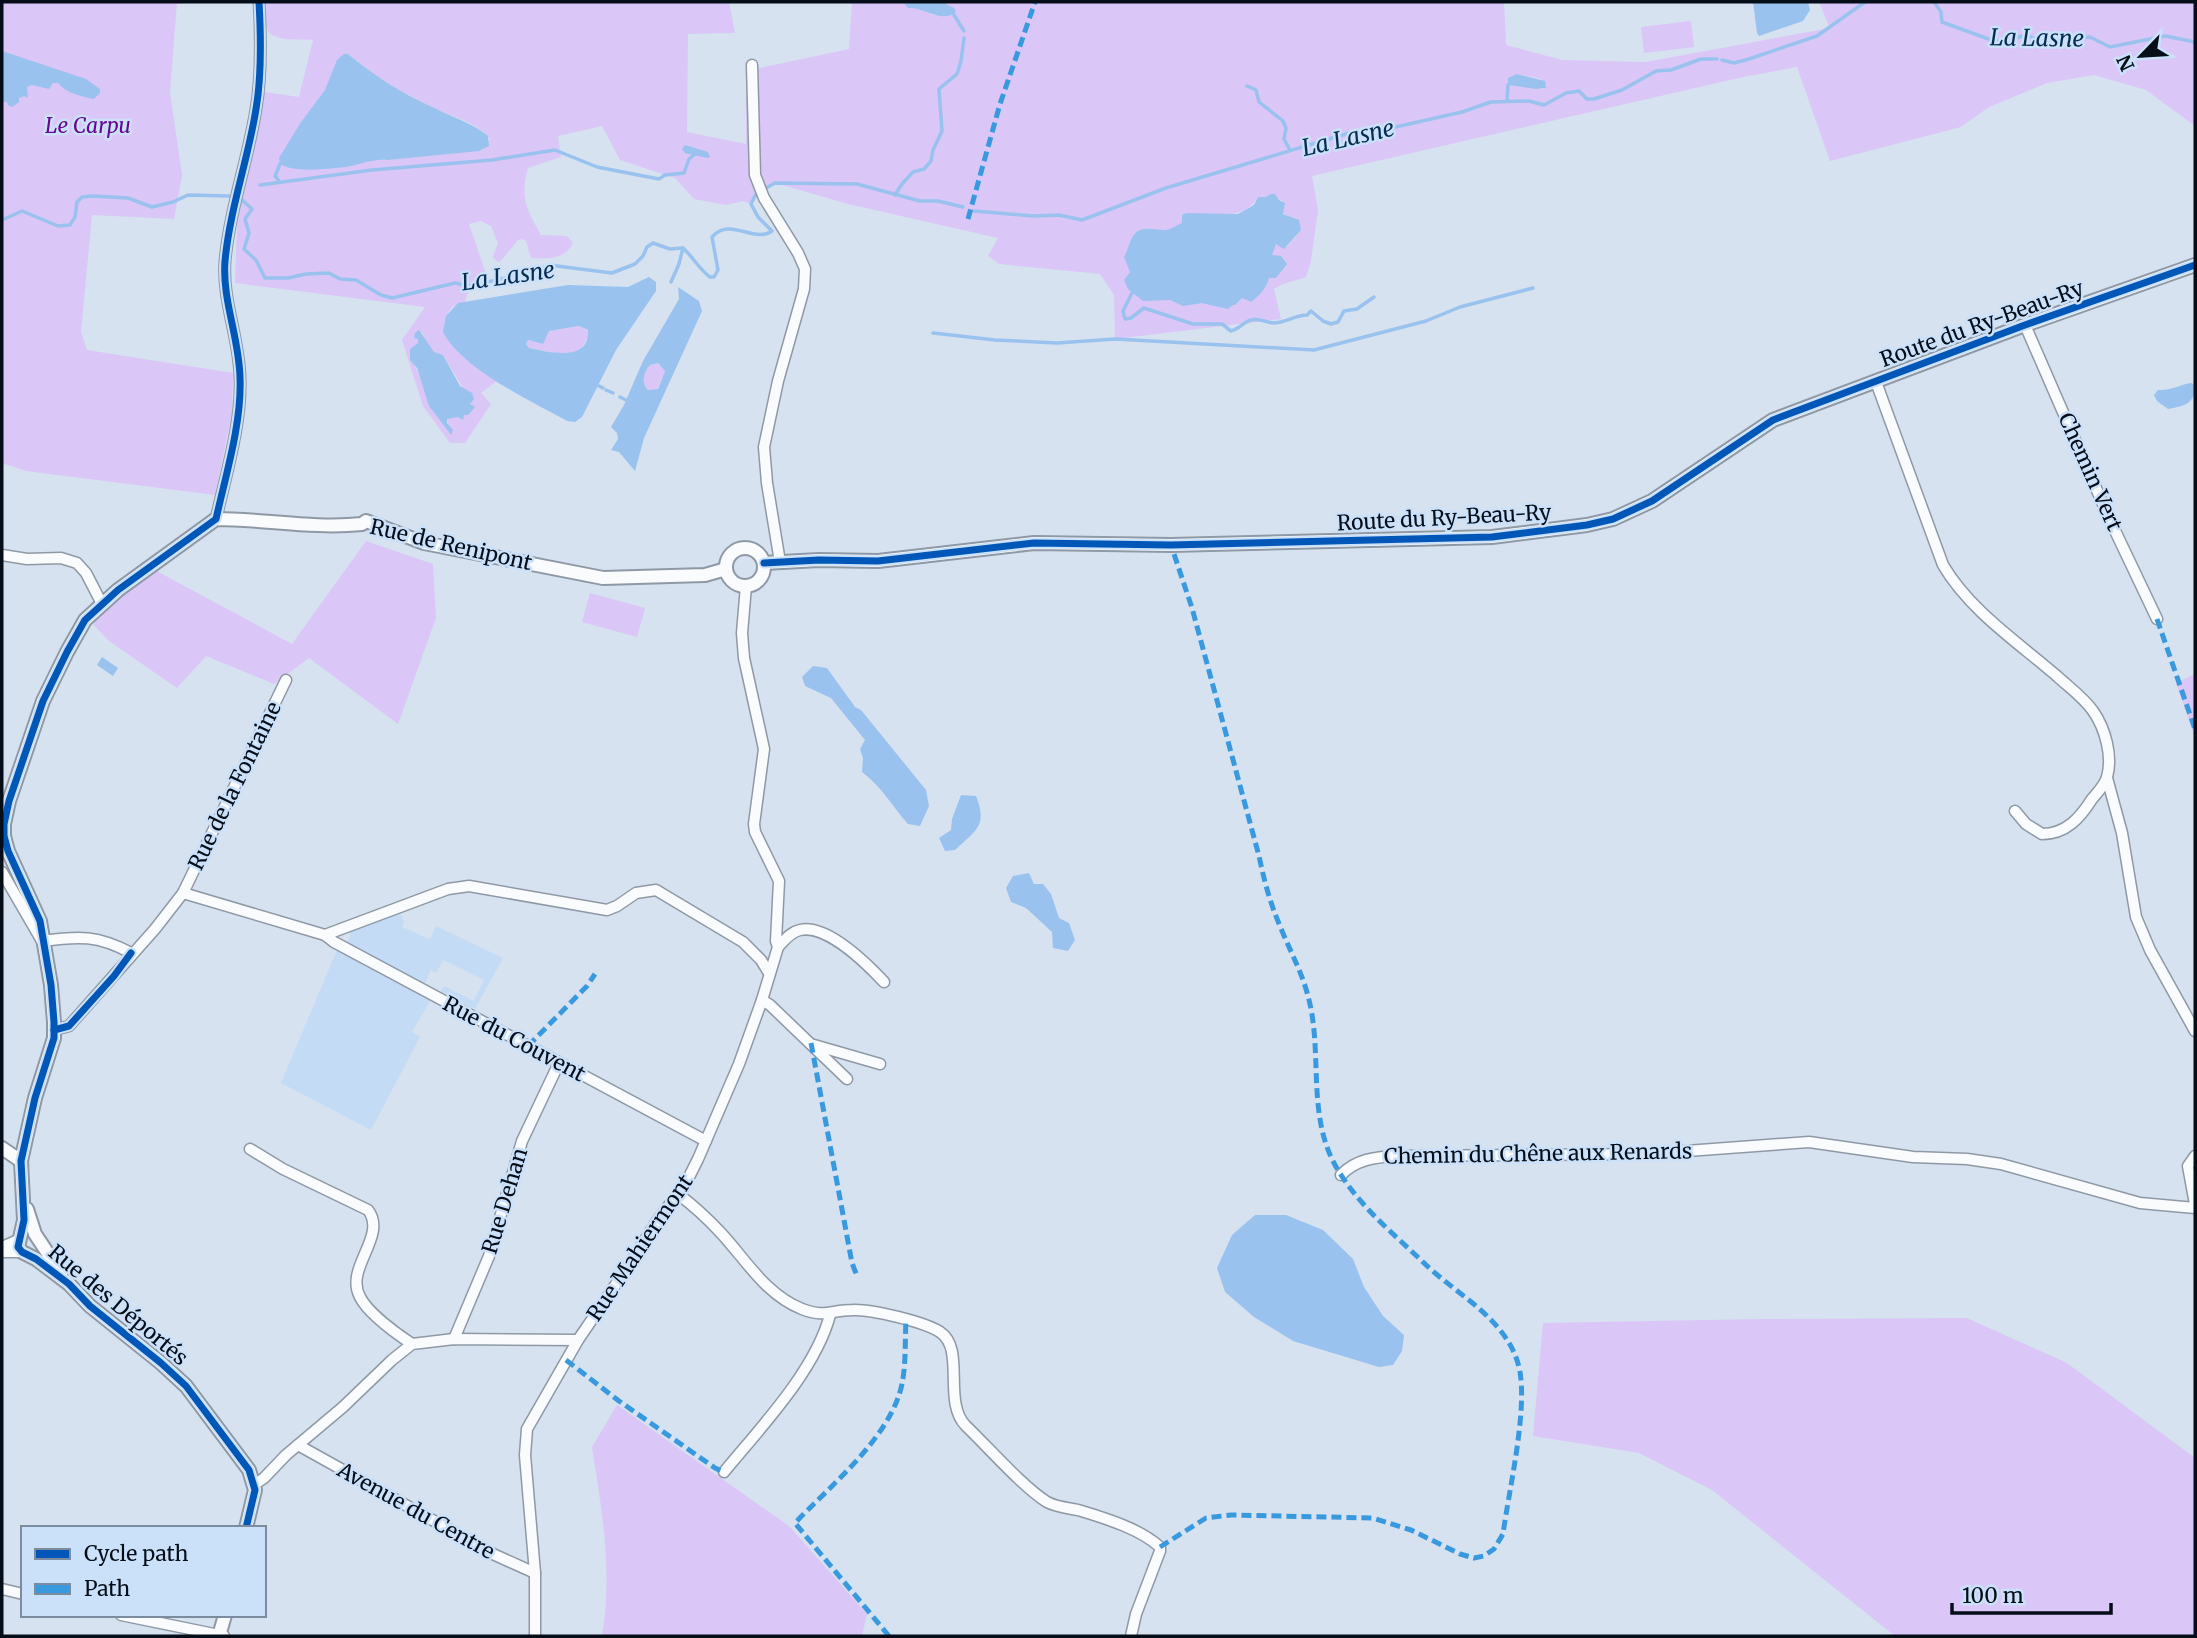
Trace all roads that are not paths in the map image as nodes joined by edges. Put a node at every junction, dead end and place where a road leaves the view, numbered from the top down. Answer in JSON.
{"nodes":[{"id":1,"x":259,"y":2,"type":"edge"},
{"id":2,"x":752,"y":65,"type":"dead end"},
{"id":3,"x":2195,"y":265,"type":"edge"},
{"id":4,"x":2025,"y":325,"type":"junction"},
{"id":5,"x":1876,"y":382,"type":"junction"},
{"id":6,"x":216,"y":519,"type":"junction"},
{"id":7,"x":2,"y":555,"type":"edge"},
{"id":8,"x":780,"y":562,"type":"junction"},
{"id":9,"x":764,"y":563,"type":"junction"},
{"id":10,"x":726,"y":569,"type":"junction"},
{"id":11,"x":746,"y":586,"type":"junction"},
{"id":12,"x":102,"y":604,"type":"junction"},
{"id":13,"x":2157,"y":618,"type":"dead end"},
{"id":14,"x":286,"y":680,"type":"dead end"},
{"id":15,"x":2107,"y":778,"type":"junction"},
{"id":16,"x":2015,"y":811,"type":"dead end"},
{"id":17,"x":2,"y":872,"type":"edge"},
{"id":18,"x":183,"y":892,"type":"junction"},
{"id":19,"x":325,"y":935,"type":"junction"},
{"id":20,"x":42,"y":941,"type":"junction"},
{"id":21,"x":778,"y":947,"type":"junction"},
{"id":22,"x":131,"y":953,"type":"junction"},
{"id":23,"x":769,"y":973,"type":"junction"},
{"id":24,"x":884,"y":982,"type":"dead end"},
{"id":25,"x":762,"y":1000,"type":"junction"},
{"id":26,"x":54,"y":1030,"type":"junction"},
{"id":27,"x":2195,"y":1031,"type":"edge"},
{"id":28,"x":811,"y":1043,"type":"junction"},
{"id":29,"x":559,"y":1063,"type":"junction"},
{"id":30,"x":880,"y":1064,"type":"dead end"},
{"id":31,"x":847,"y":1079,"type":"dead end"},
{"id":32,"x":706,"y":1141,"type":"junction"},
{"id":33,"x":2,"y":1148,"type":"edge"},
{"id":34,"x":250,"y":1149,"type":"dead end"},
{"id":35,"x":2195,"y":1156,"type":"edge"},
{"id":36,"x":21,"y":1161,"type":"junction"},
{"id":37,"x":1341,"y":1175,"type":"dead end"},
{"id":38,"x":678,"y":1194,"type":"junction"},
{"id":39,"x":2195,"y":1206,"type":"edge"},
{"id":40,"x":28,"y":1242,"type":"junction"},
{"id":41,"x":2,"y":1250,"type":"edge"},
{"id":42,"x":830,"y":1315,"type":"junction"},
{"id":43,"x":454,"y":1339,"type":"junction"},
{"id":44,"x":578,"y":1340,"type":"junction"},
{"id":45,"x":412,"y":1344,"type":"junction"},
{"id":46,"x":298,"y":1445,"type":"junction"},
{"id":47,"x":724,"y":1472,"type":"dead end"},
{"id":48,"x":254,"y":1485,"type":"junction"},
{"id":49,"x":246,"y":1526,"type":"edge"},
{"id":50,"x":535,"y":1573,"type":"junction"},
{"id":51,"x":2,"y":1589,"type":"edge"},
{"id":52,"x":21,"y":1594,"type":"edge"},
{"id":53,"x":131,"y":1617,"type":"edge"},
{"id":54,"x":225,"y":1617,"type":"edge"},
{"id":55,"x":221,"y":1636,"type":"edge"},
{"id":56,"x":535,"y":1636,"type":"edge"},
{"id":57,"x":1131,"y":1636,"type":"edge"}],
"edges":[{"from":1,"to":6,"type":"street"},
{"from":2,"to":8,"type":"street"},
{"from":3,"to":4,"type":"street","name":"Route du Ry-Beau-Ry"},
{"from":4,"to":5,"type":"street","name":"Route du Ry-Beau-Ry"},
{"from":4,"to":13,"type":"street","name":"Chemin Vert"},
{"from":5,"to":8,"type":"street","name":"Route du Ry-Beau-Ry"},
{"from":5,"to":15,"type":"street"},
{"from":6,"to":10,"type":"street","name":"Rue de Renipont"},
{"from":6,"to":12,"type":"street"},
{"from":7,"to":12,"type":"street"},
{"from":8,"to":9,"type":"street","name":"Route du Ry-Beau-Ry"},
{"from":9,"to":10,"type":"street"},
{"from":9,"to":11,"type":"street"},
{"from":10,"to":11,"type":"street"},
{"from":11,"to":21,"type":"street","name":"Rue Mahiermont"},
{"from":12,"to":20,"type":"street"},
{"from":14,"to":18,"type":"street","name":"Rue de la Fontaine"},
{"from":15,"to":16,"type":"street"},
{"from":15,"to":27,"type":"street"},
{"from":17,"to":20,"type":"street"},
{"from":18,"to":19,"type":"street","name":"Rue du Couvent"},
{"from":18,"to":22,"type":"street","name":"Rue de la Fontaine"},
{"from":19,"to":23,"type":"street"},
{"from":19,"to":29,"type":"street","name":"Rue du Couvent"},
{"from":20,"to":22,"type":"street"},
{"from":20,"to":26,"type":"street"},
{"from":21,"to":23,"type":"street","name":"Rue Mahiermont"},
{"from":21,"to":24,"type":"street"},
{"from":22,"to":26,"type":"street","name":"Rue de la Fontaine"},
{"from":23,"to":25,"type":"street","name":"Rue Mahiermont"},
{"from":25,"to":28,"type":"street"},
{"from":25,"to":32,"type":"street","name":"Rue Mahiermont"},
{"from":26,"to":36,"type":"street"},
{"from":28,"to":30,"type":"street"},
{"from":28,"to":31,"type":"street"},
{"from":29,"to":32,"type":"street","name":"Rue du Couvent"},
{"from":29,"to":43,"type":"street","name":"Rue Dehan"},
{"from":32,"to":38,"type":"street","name":"Rue Mahiermont"},
{"from":33,"to":36,"type":"street"},
{"from":34,"to":45,"type":"street"},
{"from":35,"to":39,"type":"street"},
{"from":36,"to":40,"type":"street"},
{"from":37,"to":39,"type":"street","name":"Chemin du Chêne aux Renards"},
{"from":38,"to":42,"type":"street"},
{"from":38,"to":44,"type":"street","name":"Rue Mahiermont"},
{"from":40,"to":41,"type":"street"},
{"from":40,"to":48,"type":"street","name":"Rue des Déportés"},
{"from":42,"to":47,"type":"street"},
{"from":42,"to":57,"type":"street"},
{"from":43,"to":44,"type":"street","name":"Rue Mahiermont"},
{"from":43,"to":45,"type":"street","name":"Rue Mahiermont"},
{"from":44,"to":50,"type":"street"},
{"from":45,"to":46,"type":"street"},
{"from":46,"to":48,"type":"street"},
{"from":46,"to":50,"type":"street","name":"Avenue du Centre"},
{"from":48,"to":49,"type":"street"},
{"from":50,"to":56,"type":"street"},
{"from":51,"to":52,"type":"street"},
{"from":53,"to":55,"type":"street"},
{"from":54,"to":55,"type":"street"}]}
